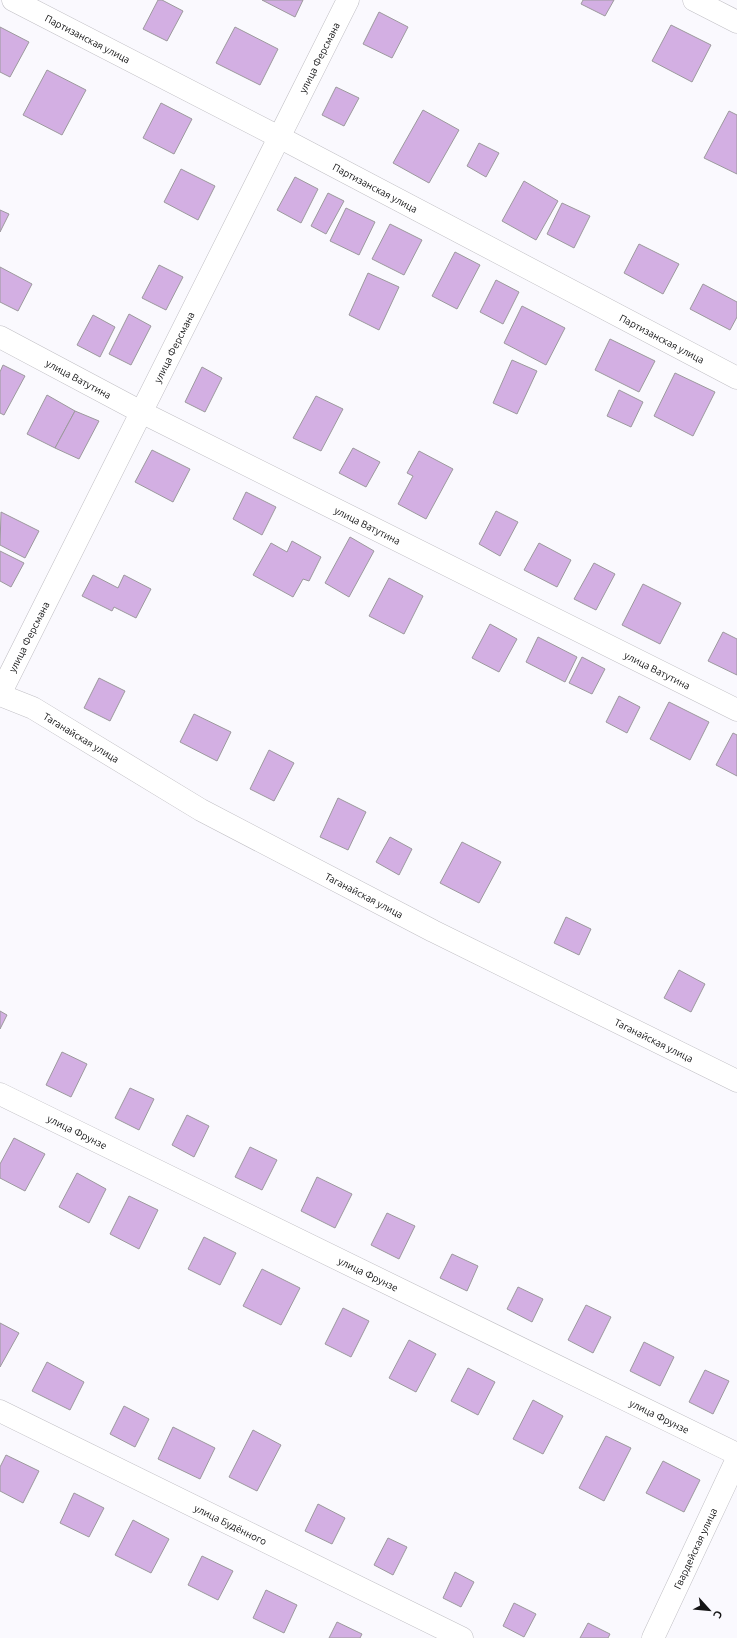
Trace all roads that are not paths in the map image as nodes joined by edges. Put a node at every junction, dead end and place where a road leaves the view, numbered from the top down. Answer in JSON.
{"nodes":[{"id":1,"x":13,"y":0,"type":"edge"},
{"id":2,"x":348,"y":0,"type":"edge"},
{"id":3,"x":694,"y":0,"type":"edge"},
{"id":4,"x":737,"y":22,"type":"edge"},
{"id":5,"x":279,"y":137,"type":"junction"},
{"id":6,"x":0,"y":337,"type":"edge"},
{"id":7,"x":737,"y":378,"type":"edge"},
{"id":8,"x":143,"y":413,"type":"junction"},
{"id":9,"x":0,"y":695,"type":"edge"},
{"id":10,"x":737,"y":710,"type":"edge"},
{"id":11,"x":737,"y":1081,"type":"edge"},
{"id":12,"x":0,"y":1094,"type":"edge"},
{"id":13,"x":0,"y":1411,"type":"edge"},
{"id":14,"x":737,"y":1454,"type":"edge"},
{"id":15,"x":737,"y":1459,"type":"edge"},
{"id":16,"x":462,"y":1638,"type":"edge"},
{"id":17,"x":653,"y":1638,"type":"edge"}],
"edges":[{"from":1,"to":5,"type":"street","name":"Партизанская улица"},
{"from":2,"to":5,"type":"street","name":"улица Ферсмана"},
{"from":3,"to":4,"type":"street"},
{"from":5,"to":7,"type":"street","name":"Партизанская улица"},
{"from":5,"to":8,"type":"street","name":"улица Ферсмана"},
{"from":6,"to":8,"type":"street","name":"улица Ватутина"},
{"from":8,"to":9,"type":"street","name":"улица Ферсмана"},
{"from":8,"to":10,"type":"street","name":"улица Ватутина"},
{"from":9,"to":11,"type":"street","name":"Таганайская улица"},
{"from":12,"to":14,"type":"street","name":"улица Фрунзе"},
{"from":13,"to":16,"type":"street","name":"улица Будённого"},
{"from":15,"to":17,"type":"street","name":"Гвардейская улица"}]}
